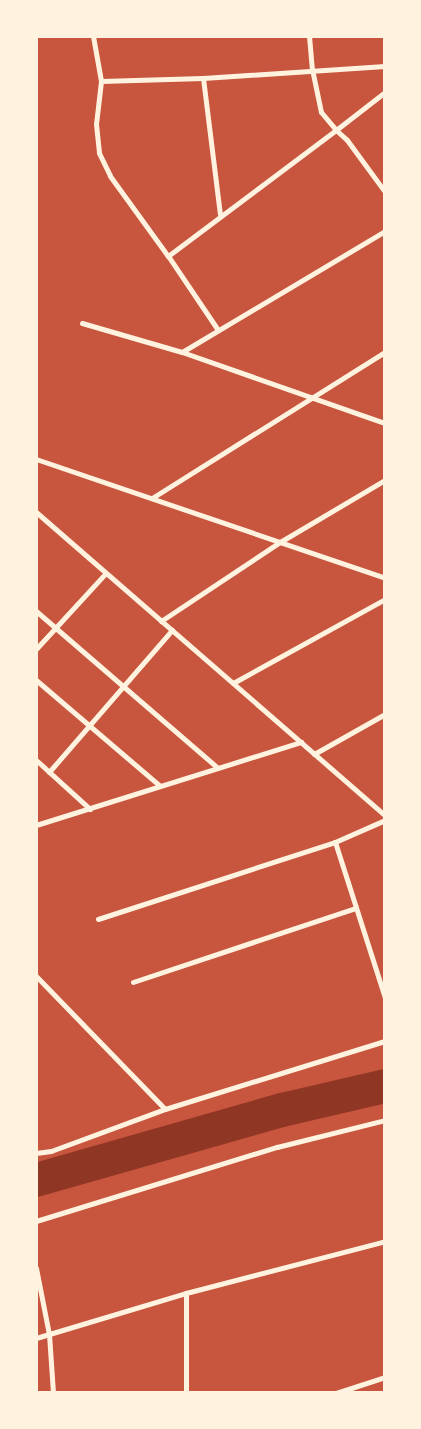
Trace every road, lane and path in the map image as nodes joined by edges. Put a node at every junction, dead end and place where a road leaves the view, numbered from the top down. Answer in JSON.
{"nodes":[{"id":1,"x":93,"y":36,"type":"edge"},
{"id":2,"x":309,"y":36,"type":"edge"},
{"id":3,"x":385,"y":66,"type":"edge"},
{"id":4,"x":312,"y":69,"type":"junction"},
{"id":5,"x":203,"y":78,"type":"junction"},
{"id":6,"x":101,"y":81,"type":"junction"},
{"id":7,"x":385,"y":92,"type":"edge"},
{"id":8,"x":336,"y":130,"type":"junction"},
{"id":9,"x":385,"y":192,"type":"edge"},
{"id":10,"x":220,"y":214,"type":"junction"},
{"id":11,"x":385,"y":231,"type":"edge"},
{"id":12,"x":168,"y":256,"type":"junction"},
{"id":13,"x":82,"y":323,"type":"dead end"},
{"id":14,"x":218,"y":330,"type":"junction"},
{"id":15,"x":182,"y":352,"type":"junction"},
{"id":16,"x":385,"y":352,"type":"edge"},
{"id":17,"x":312,"y":398,"type":"junction"},
{"id":18,"x":385,"y":423,"type":"edge"},
{"id":19,"x":36,"y":459,"type":"edge"},
{"id":20,"x":385,"y":480,"type":"edge"},
{"id":21,"x":152,"y":498,"type":"junction"},
{"id":22,"x":36,"y":512,"type":"edge"},
{"id":23,"x":280,"y":542,"type":"junction"},
{"id":24,"x":106,"y":573,"type":"junction"},
{"id":25,"x":385,"y":578,"type":"edge"},
{"id":26,"x":385,"y":599,"type":"edge"},
{"id":27,"x":36,"y":611,"type":"edge"},
{"id":28,"x":161,"y":621,"type":"junction"},
{"id":29,"x":56,"y":628,"type":"junction"},
{"id":30,"x":172,"y":630,"type":"junction"},
{"id":31,"x":36,"y":650,"type":"edge"},
{"id":32,"x":36,"y":680,"type":"edge"},
{"id":33,"x":233,"y":684,"type":"junction"},
{"id":34,"x":122,"y":687,"type":"junction"},
{"id":35,"x":385,"y":714,"type":"edge"},
{"id":36,"x":88,"y":727,"type":"junction"},
{"id":37,"x":301,"y":742,"type":"junction"},
{"id":38,"x":314,"y":754,"type":"junction"},
{"id":39,"x":36,"y":760,"type":"edge"},
{"id":40,"x":218,"y":768,"type":"junction"},
{"id":41,"x":49,"y":772,"type":"junction"},
{"id":42,"x":160,"y":786,"type":"junction"},
{"id":43,"x":90,"y":809,"type":"junction"},
{"id":44,"x":385,"y":815,"type":"edge"},
{"id":45,"x":385,"y":820,"type":"edge"},
{"id":46,"x":36,"y":825,"type":"edge"},
{"id":47,"x":335,"y":842,"type":"junction"},
{"id":48,"x":356,"y":908,"type":"junction"},
{"id":49,"x":98,"y":918,"type":"dead end"},
{"id":50,"x":36,"y":976,"type":"edge"},
{"id":51,"x":133,"y":982,"type":"dead end"},
{"id":52,"x":385,"y":998,"type":"edge"},
{"id":53,"x":385,"y":1041,"type":"edge"},
{"id":54,"x":165,"y":1108,"type":"junction"},
{"id":55,"x":385,"y":1120,"type":"edge"},
{"id":56,"x":36,"y":1153,"type":"edge"},
{"id":57,"x":36,"y":1221,"type":"edge"},
{"id":58,"x":385,"y":1241,"type":"edge"},
{"id":59,"x":36,"y":1268,"type":"edge"},
{"id":60,"x":186,"y":1294,"type":"junction"},
{"id":61,"x":49,"y":1334,"type":"junction"},
{"id":62,"x":36,"y":1338,"type":"edge"},
{"id":63,"x":385,"y":1377,"type":"edge"},
{"id":64,"x":53,"y":1393,"type":"edge"},
{"id":65,"x":186,"y":1393,"type":"edge"},
{"id":66,"x":336,"y":1393,"type":"edge"}],
"edges":[{"from":1,"to":6,"type":"street"},
{"from":2,"to":4,"type":"street"},
{"from":3,"to":4,"type":"street"},
{"from":4,"to":5,"type":"street"},
{"from":4,"to":8,"type":"street"},
{"from":5,"to":6,"type":"street"},
{"from":5,"to":10,"type":"street"},
{"from":6,"to":12,"type":"street"},
{"from":7,"to":8,"type":"street"},
{"from":8,"to":9,"type":"street"},
{"from":8,"to":10,"type":"street"},
{"from":10,"to":12,"type":"street"},
{"from":11,"to":14,"type":"street"},
{"from":12,"to":14,"type":"street"},
{"from":13,"to":15,"type":"street"},
{"from":14,"to":15,"type":"street"},
{"from":15,"to":17,"type":"street"},
{"from":16,"to":17,"type":"street"},
{"from":17,"to":18,"type":"street"},
{"from":17,"to":21,"type":"street"},
{"from":19,"to":21,"type":"street"},
{"from":20,"to":23,"type":"street"},
{"from":21,"to":23,"type":"street"},
{"from":22,"to":24,"type":"street"},
{"from":23,"to":25,"type":"street"},
{"from":23,"to":28,"type":"street"},
{"from":24,"to":28,"type":"street"},
{"from":24,"to":29,"type":"street"},
{"from":26,"to":33,"type":"street"},
{"from":27,"to":29,"type":"street"},
{"from":28,"to":30,"type":"street"},
{"from":29,"to":31,"type":"street"},
{"from":29,"to":34,"type":"street"},
{"from":30,"to":33,"type":"street"},
{"from":30,"to":34,"type":"street"},
{"from":32,"to":36,"type":"street"},
{"from":33,"to":37,"type":"street"},
{"from":34,"to":36,"type":"street"},
{"from":34,"to":40,"type":"street"},
{"from":35,"to":38,"type":"street"},
{"from":36,"to":41,"type":"street"},
{"from":36,"to":42,"type":"street"},
{"from":37,"to":38,"type":"street"},
{"from":37,"to":40,"type":"street"},
{"from":38,"to":44,"type":"street"},
{"from":39,"to":41,"type":"street"},
{"from":40,"to":42,"type":"street"},
{"from":41,"to":43,"type":"street"},
{"from":42,"to":43,"type":"street"},
{"from":43,"to":46,"type":"street"},
{"from":45,"to":47,"type":"street"},
{"from":47,"to":48,"type":"street"},
{"from":47,"to":49,"type":"street"},
{"from":48,"to":51,"type":"street"},
{"from":48,"to":52,"type":"street"},
{"from":50,"to":54,"type":"street"},
{"from":53,"to":54,"type":"street"},
{"from":54,"to":56,"type":"street"},
{"from":55,"to":57,"type":"street"},
{"from":58,"to":60,"type":"street"},
{"from":59,"to":61,"type":"street"},
{"from":60,"to":61,"type":"street"},
{"from":60,"to":65,"type":"street"},
{"from":61,"to":62,"type":"street"},
{"from":61,"to":64,"type":"street"},
{"from":63,"to":66,"type":"street"}]}
